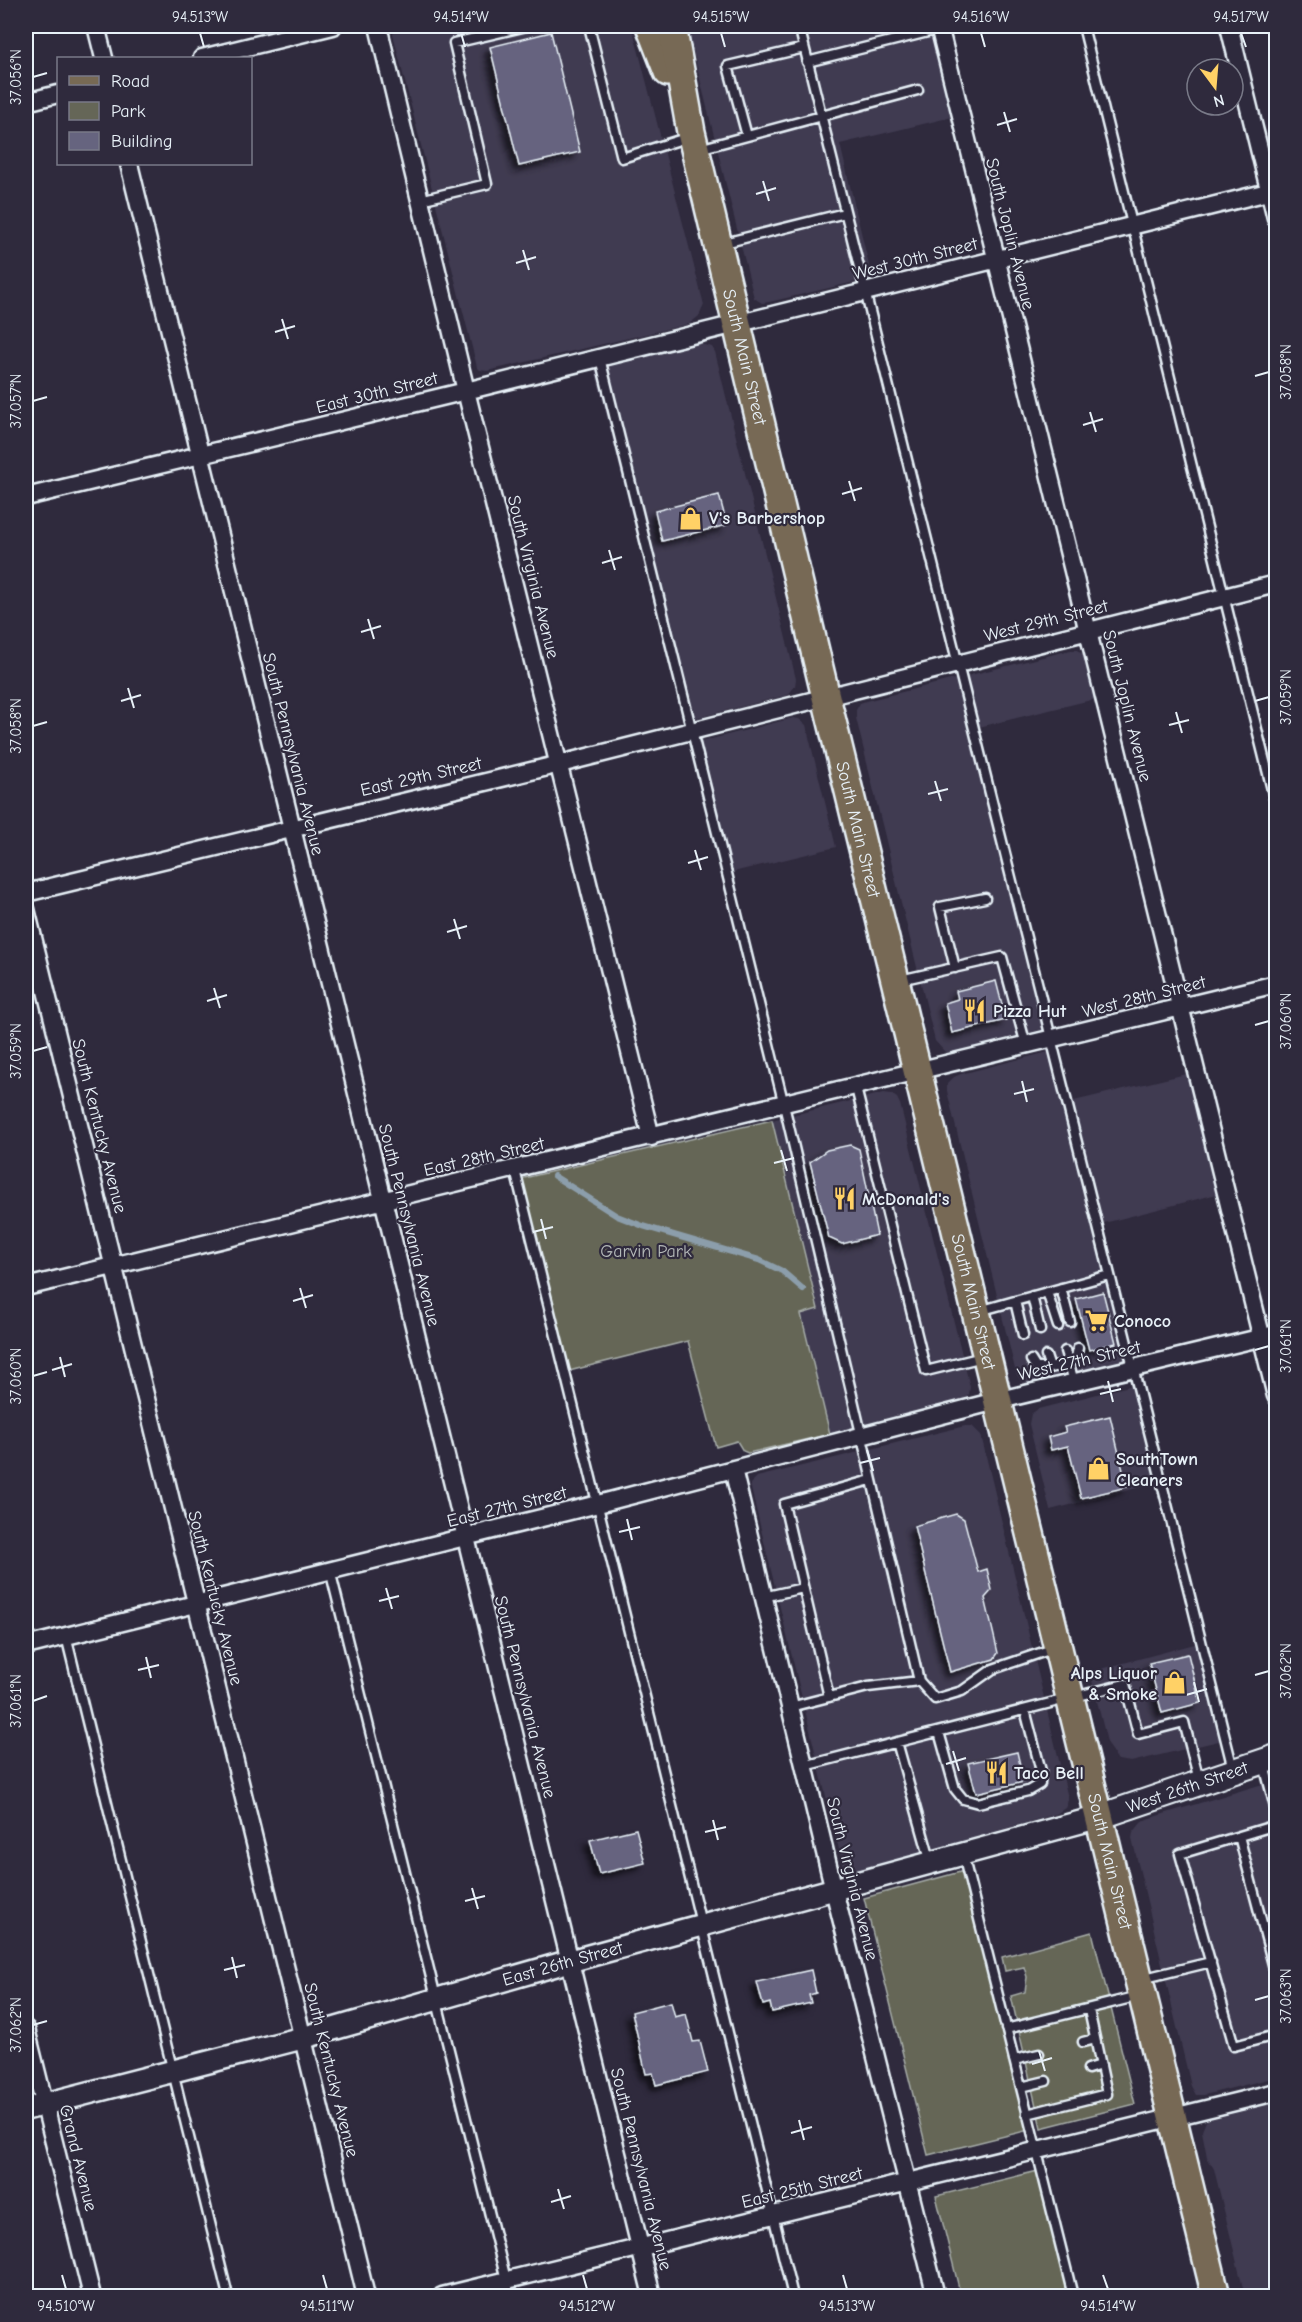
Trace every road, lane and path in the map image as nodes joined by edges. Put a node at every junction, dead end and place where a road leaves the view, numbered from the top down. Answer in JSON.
{"nodes":[{"id":1,"x":96,"y":26,"type":"edge"},
{"id":2,"x":333,"y":26,"type":"edge"},
{"id":3,"x":378,"y":26,"type":"edge"},
{"id":4,"x":526,"y":26,"type":"edge"},
{"id":5,"x":589,"y":26,"type":"edge"},
{"id":6,"x":651,"y":26,"type":"edge"},
{"id":7,"x":672,"y":26,"type":"edge"},
{"id":8,"x":799,"y":26,"type":"edge"},
{"id":9,"x":1083,"y":26,"type":"edge"},
{"id":10,"x":1229,"y":26,"type":"edge"},
{"id":11,"x":940,"y":27,"type":"edge"},
{"id":12,"x":804,"y":48,"type":"junction"},
{"id":13,"x":104,"y":57,"type":"edge"},
{"id":14,"x":206,"y":57,"type":"edge"},
{"id":15,"x":807,"y":62,"type":"junction"},
{"id":16,"x":918,"y":90,"type":"dead end"},
{"id":17,"x":57,"y":94,"type":"edge"},
{"id":18,"x":26,"y":102,"type":"edge"},
{"id":19,"x":821,"y":114,"type":"junction"},
{"id":20,"x":747,"y":136,"type":"junction"},
{"id":21,"x":693,"y":139,"type":"junction"},
{"id":22,"x":129,"y":165,"type":"edge"},
{"id":23,"x":1273,"y":191,"type":"edge"},
{"id":24,"x":420,"y":200,"type":"junction"},
{"id":25,"x":845,"y":213,"type":"junction"},
{"id":26,"x":1276,"y":218,"type":"edge"},
{"id":27,"x":1133,"y":226,"type":"junction"},
{"id":28,"x":718,"y":244,"type":"junction"},
{"id":29,"x":996,"y":260,"type":"junction"},
{"id":30,"x":864,"y":292,"type":"junction"},
{"id":31,"x":737,"y":324,"type":"junction"},
{"id":32,"x":600,"y":358,"type":"junction"},
{"id":33,"x":466,"y":391,"type":"junction"},
{"id":34,"x":199,"y":456,"type":"junction"},
{"id":35,"x":26,"y":497,"type":"edge"},
{"id":36,"x":1276,"y":585,"type":"edge"},
{"id":37,"x":1225,"y":597,"type":"junction"},
{"id":38,"x":1088,"y":631,"type":"junction"},
{"id":39,"x":957,"y":664,"type":"junction"},
{"id":40,"x":826,"y":697,"type":"junction"},
{"id":41,"x":692,"y":730,"type":"junction"},
{"id":42,"x":560,"y":764,"type":"junction"},
{"id":43,"x":1276,"y":806,"type":"edge"},
{"id":44,"x":291,"y":828,"type":"junction"},
{"id":45,"x":26,"y":893,"type":"edge"},
{"id":46,"x":985,"y":898,"type":"dead end"},
{"id":47,"x":26,"y":909,"type":"edge"},
{"id":48,"x":955,"y":968,"type":"junction"},
{"id":49,"x":895,"y":981,"type":"junction"},
{"id":50,"x":1276,"y":984,"type":"edge"},
{"id":51,"x":1181,"y":1008,"type":"junction"},
{"id":52,"x":1050,"y":1040,"type":"junction"},
{"id":53,"x":1026,"y":1046,"type":"junction"},
{"id":54,"x":917,"y":1073,"type":"junction"},
{"id":55,"x":856,"y":1088,"type":"junction"},
{"id":56,"x":784,"y":1105,"type":"junction"},
{"id":57,"x":651,"y":1137,"type":"junction"},
{"id":58,"x":515,"y":1170,"type":"junction"},
{"id":59,"x":383,"y":1201,"type":"junction"},
{"id":60,"x":113,"y":1266,"type":"junction"},
{"id":61,"x":1109,"y":1275,"type":"junction"},
{"id":62,"x":26,"y":1287,"type":"edge"},
{"id":63,"x":1062,"y":1288,"type":"junction"},
{"id":64,"x":1047,"y":1292,"type":"junction"},
{"id":65,"x":1032,"y":1296,"type":"junction"},
{"id":66,"x":1015,"y":1301,"type":"junction"},
{"id":67,"x":975,"y":1312,"type":"junction"},
{"id":68,"x":1070,"y":1322,"type":"dead end"},
{"id":69,"x":1058,"y":1326,"type":"dead end"},
{"id":70,"x":1040,"y":1330,"type":"dead end"},
{"id":71,"x":1023,"y":1335,"type":"dead end"},
{"id":72,"x":1269,"y":1336,"type":"edge"},
{"id":73,"x":1078,"y":1348,"type":"dead end"},
{"id":74,"x":1065,"y":1351,"type":"dead end"},
{"id":75,"x":986,"y":1356,"type":"junction"},
{"id":76,"x":1046,"y":1356,"type":"dead end"},
{"id":77,"x":1031,"y":1360,"type":"dead end"},
{"id":78,"x":1069,"y":1364,"type":"junction"},
{"id":79,"x":1050,"y":1368,"type":"junction"},
{"id":80,"x":1132,"y":1368,"type":"junction"},
{"id":81,"x":1074,"y":1382,"type":"junction"},
{"id":82,"x":1276,"y":1396,"type":"edge"},
{"id":83,"x":996,"y":1401,"type":"junction"},
{"id":84,"x":861,"y":1437,"type":"junction"},
{"id":85,"x":734,"y":1469,"type":"junction"},
{"id":86,"x":871,"y":1480,"type":"junction"},
{"id":87,"x":598,"y":1504,"type":"junction"},
{"id":88,"x":466,"y":1538,"type":"junction"},
{"id":89,"x":330,"y":1570,"type":"junction"},
{"id":90,"x":803,"y":1588,"type":"junction"},
{"id":91,"x":763,"y":1597,"type":"junction"},
{"id":92,"x":197,"y":1603,"type":"junction"},
{"id":93,"x":66,"y":1636,"type":"junction"},
{"id":94,"x":26,"y":1646,"type":"edge"},
{"id":95,"x":1057,"y":1647,"type":"junction"},
{"id":96,"x":919,"y":1681,"type":"junction"},
{"id":97,"x":830,"y":1697,"type":"junction"},
{"id":98,"x":1070,"y":1698,"type":"junction"},
{"id":99,"x":790,"y":1707,"type":"junction"},
{"id":100,"x":1025,"y":1710,"type":"junction"},
{"id":101,"x":939,"y":1732,"type":"junction"},
{"id":102,"x":897,"y":1742,"type":"junction"},
{"id":103,"x":1270,"y":1759,"type":"edge"},
{"id":104,"x":804,"y":1766,"type":"junction"},
{"id":105,"x":1233,"y":1771,"type":"junction"},
{"id":106,"x":1200,"y":1783,"type":"junction"},
{"id":107,"x":1276,"y":1810,"type":"edge"},
{"id":108,"x":1099,"y":1817,"type":"junction"},
{"id":109,"x":1276,"y":1825,"type":"edge"},
{"id":110,"x":1239,"y":1836,"type":"junction"},
{"id":111,"x":963,"y":1855,"type":"junction"},
{"id":112,"x":931,"y":1863,"type":"junction"},
{"id":113,"x":834,"y":1890,"type":"junction"},
{"id":114,"x":702,"y":1926,"type":"junction"},
{"id":115,"x":570,"y":1961,"type":"junction"},
{"id":116,"x":1210,"y":1962,"type":"junction"},
{"id":117,"x":1276,"y":1976,"type":"edge"},
{"id":118,"x":1140,"y":1988,"type":"junction"},
{"id":119,"x":436,"y":1999,"type":"junction"},
{"id":120,"x":1089,"y":2010,"type":"junction"},
{"id":121,"x":26,"y":2029,"type":"edge"},
{"id":122,"x":1006,"y":2029,"type":"junction"},
{"id":123,"x":1276,"y":2035,"type":"edge"},
{"id":124,"x":303,"y":2038,"type":"junction"},
{"id":125,"x":1095,"y":2039,"type":"junction"},
{"id":126,"x":1083,"y":2042,"type":"dead end"},
{"id":127,"x":1040,"y":2054,"type":"dead end"},
{"id":128,"x":1014,"y":2060,"type":"junction"},
{"id":129,"x":1101,"y":2065,"type":"junction"},
{"id":130,"x":1088,"y":2069,"type":"dead end"},
{"id":131,"x":173,"y":2072,"type":"junction"},
{"id":132,"x":1046,"y":2081,"type":"dead end"},
{"id":133,"x":1021,"y":2087,"type":"junction"},
{"id":134,"x":1276,"y":2092,"type":"edge"},
{"id":135,"x":35,"y":2106,"type":"edge"},
{"id":136,"x":1028,"y":2114,"type":"junction"},
{"id":137,"x":1172,"y":2118,"type":"junction"},
{"id":138,"x":1036,"y":2151,"type":"junction"},
{"id":139,"x":908,"y":2183,"type":"junction"},
{"id":140,"x":773,"y":2216,"type":"junction"},
{"id":141,"x":640,"y":2248,"type":"junction"},
{"id":142,"x":508,"y":2289,"type":"edge"},
{"id":143,"x":92,"y":2296,"type":"edge"},
{"id":144,"x":228,"y":2296,"type":"edge"},
{"id":145,"x":366,"y":2296,"type":"edge"},
{"id":146,"x":442,"y":2296,"type":"edge"},
{"id":147,"x":652,"y":2296,"type":"edge"},
{"id":148,"x":793,"y":2296,"type":"edge"},
{"id":149,"x":936,"y":2296,"type":"edge"},
{"id":150,"x":1073,"y":2296,"type":"edge"},
{"id":151,"x":1216,"y":2296,"type":"edge"}],
"edges":[{"from":1,"to":13,"type":"street"},
{"from":2,"to":14,"type":"street"},
{"from":3,"to":24,"type":"street","name":"South Virginia Avenue"},
{"from":4,"to":24,"type":"lane"},
{"from":5,"to":21,"type":"lane"},
{"from":6,"to":21,"type":"main road","name":"South Main Street"},
{"from":7,"to":21,"type":"main road","name":"South Main Street"},
{"from":8,"to":12,"type":"lane"},
{"from":9,"to":27,"type":"lane"},
{"from":10,"to":23,"type":"street"},
{"from":11,"to":15,"type":"lane"},
{"from":11,"to":29,"type":"street","name":"South Joplin Avenue"},
{"from":12,"to":15,"type":"lane"},
{"from":12,"to":20,"type":"lane"},
{"from":15,"to":19,"type":"lane"},
{"from":16,"to":19,"type":"lane"},
{"from":17,"to":18,"type":"street"},
{"from":19,"to":20,"type":"lane"},
{"from":19,"to":25,"type":"lane"},
{"from":20,"to":21,"type":"lane"},
{"from":21,"to":28,"type":"main road","name":"South Main Street"},
{"from":22,"to":34,"type":"street","name":"South Pennsylvania Avenue"},
{"from":23,"to":26,"type":"street"},
{"from":23,"to":27,"type":"street","name":"West 30th Street"},
{"from":24,"to":33,"type":"street","name":"South Virginia Avenue"},
{"from":25,"to":28,"type":"lane"},
{"from":25,"to":30,"type":"lane"},
{"from":27,"to":29,"type":"street","name":"West 30th Street"},
{"from":27,"to":37,"type":"lane"},
{"from":28,"to":31,"type":"main road","name":"South Main Street"},
{"from":29,"to":30,"type":"street","name":"West 30th Street"},
{"from":29,"to":38,"type":"street","name":"South Joplin Avenue"},
{"from":30,"to":31,"type":"street","name":"West 30th Street"},
{"from":30,"to":39,"type":"lane"},
{"from":31,"to":32,"type":"street","name":"East 30th Street"},
{"from":31,"to":40,"type":"main road","name":"South Main Street"},
{"from":32,"to":33,"type":"street","name":"East 30th Street"},
{"from":32,"to":41,"type":"lane"},
{"from":33,"to":34,"type":"street","name":"East 30th Street"},
{"from":33,"to":42,"type":"street","name":"South Virginia Avenue"},
{"from":34,"to":35,"type":"street","name":"East 30th Street"},
{"from":34,"to":44,"type":"street","name":"South Pennsylvania Avenue"},
{"from":36,"to":37,"type":"street","name":"West 29th Street"},
{"from":37,"to":38,"type":"street","name":"West 29th Street"},
{"from":37,"to":43,"type":"lane"},
{"from":38,"to":39,"type":"street","name":"West 29th Street"},
{"from":38,"to":51,"type":"street","name":"South Joplin Avenue"},
{"from":39,"to":40,"type":"street","name":"West 29th Street"},
{"from":39,"to":52,"type":"lane"},
{"from":40,"to":41,"type":"street","name":"East 29th Street"},
{"from":40,"to":49,"type":"main road","name":"South Main Street"},
{"from":41,"to":42,"type":"street","name":"East 29th Street"},
{"from":41,"to":56,"type":"lane"},
{"from":42,"to":44,"type":"street","name":"East 29th Street"},
{"from":42,"to":57,"type":"street","name":"South Virginia Avenue"},
{"from":44,"to":45,"type":"street","name":"East 29th Street"},
{"from":44,"to":59,"type":"street","name":"South Pennsylvania Avenue"},
{"from":46,"to":48,"type":"lane"},
{"from":47,"to":60,"type":"street","name":"South Kentucky Avenue"},
{"from":48,"to":49,"type":"lane"},
{"from":48,"to":53,"type":"lane"},
{"from":49,"to":54,"type":"main road","name":"South Main Street"},
{"from":50,"to":51,"type":"street","name":"West 28th Street"},
{"from":51,"to":52,"type":"street","name":"West 28th Street"},
{"from":51,"to":72,"type":"street","name":"South Joplin Avenue"},
{"from":52,"to":53,"type":"street","name":"West 28th Street"},
{"from":52,"to":61,"type":"lane"},
{"from":53,"to":54,"type":"street","name":"West 28th Street"},
{"from":54,"to":55,"type":"street","name":"East 28th Street"},
{"from":54,"to":67,"type":"main road","name":"South Main Street"},
{"from":55,"to":56,"type":"street","name":"East 28th Street"},
{"from":55,"to":75,"type":"lane"},
{"from":56,"to":57,"type":"street","name":"East 28th Street"},
{"from":56,"to":84,"type":"lane"},
{"from":57,"to":58,"type":"street","name":"East 28th Street"},
{"from":58,"to":59,"type":"street","name":"East 28th Street"},
{"from":58,"to":87,"type":"lane"},
{"from":59,"to":60,"type":"street","name":"East 28th Street"},
{"from":59,"to":88,"type":"street","name":"South Pennsylvania Avenue"},
{"from":60,"to":62,"type":"street","name":"East 28th Street"},
{"from":60,"to":92,"type":"street","name":"South Kentucky Avenue"},
{"from":61,"to":63,"type":"lane"},
{"from":61,"to":80,"type":"lane"},
{"from":63,"to":64,"type":"lane"},
{"from":63,"to":68,"type":"lane"},
{"from":64,"to":65,"type":"lane"},
{"from":64,"to":69,"type":"lane"},
{"from":65,"to":66,"type":"lane"},
{"from":65,"to":70,"type":"lane"},
{"from":66,"to":67,"type":"lane"},
{"from":66,"to":71,"type":"lane"},
{"from":67,"to":75,"type":"main road","name":"South Main Street"},
{"from":72,"to":80,"type":"street","name":"West 27th Street"},
{"from":72,"to":82,"type":"street","name":"South Joplin Avenue"},
{"from":73,"to":78,"type":"lane"},
{"from":74,"to":78,"type":"lane"},
{"from":75,"to":83,"type":"main road","name":"South Main Street"},
{"from":76,"to":79,"type":"lane"},
{"from":77,"to":79,"type":"lane"},
{"from":78,"to":79,"type":"lane"},
{"from":78,"to":81,"type":"lane"},
{"from":80,"to":81,"type":"street","name":"West 27th Street"},
{"from":80,"to":105,"type":"lane"},
{"from":81,"to":83,"type":"street","name":"West 27th Street"},
{"from":83,"to":84,"type":"street","name":"East 27th Street"},
{"from":83,"to":95,"type":"main road","name":"South Main Street"},
{"from":84,"to":85,"type":"street","name":"East 27th Street"},
{"from":84,"to":86,"type":"lane"},
{"from":85,"to":87,"type":"street","name":"East 27th Street"},
{"from":85,"to":91,"type":"street","name":"South Virginia Avenue"},
{"from":86,"to":90,"type":"lane"},
{"from":86,"to":96,"type":"lane"},
{"from":87,"to":88,"type":"street","name":"East 27th Street"},
{"from":87,"to":114,"type":"lane"},
{"from":88,"to":89,"type":"street","name":"East 27th Street"},
{"from":88,"to":115,"type":"street","name":"South Pennsylvania Avenue"},
{"from":89,"to":92,"type":"street","name":"East 27th Street"},
{"from":89,"to":119,"type":"lane"},
{"from":90,"to":91,"type":"lane"},
{"from":90,"to":97,"type":"lane"},
{"from":91,"to":99,"type":"street","name":"South Virginia Avenue"},
{"from":92,"to":93,"type":"street","name":"East 27th Street"},
{"from":92,"to":124,"type":"street","name":"South Kentucky Avenue"},
{"from":93,"to":94,"type":"street","name":"East 27th Street"},
{"from":93,"to":131,"type":"lane"},
{"from":95,"to":96,"type":"lane"},
{"from":95,"to":98,"type":"main road","name":"South Main Street"},
{"from":96,"to":97,"type":"lane"},
{"from":97,"to":99,"type":"lane"},
{"from":98,"to":100,"type":"lane"},
{"from":98,"to":106,"type":"lane"},
{"from":98,"to":108,"type":"main road","name":"South Main Street"},
{"from":99,"to":104,"type":"street","name":"South Virginia Avenue"},
{"from":100,"to":101,"type":"lane"},
{"from":100,"to":101,"type":"lane"},
{"from":101,"to":102,"type":"lane"},
{"from":102,"to":104,"type":"lane"},
{"from":102,"to":112,"type":"lane"},
{"from":103,"to":105,"type":"main road","name":"West 26th Street"},
{"from":103,"to":107,"type":"lane"},
{"from":104,"to":113,"type":"street","name":"South Virginia Avenue"},
{"from":105,"to":106,"type":"main road","name":"West 26th Street"},
{"from":106,"to":108,"type":"main road","name":"West 26th Street"},
{"from":108,"to":111,"type":"street","name":"East 26th Street"},
{"from":108,"to":118,"type":"main road","name":"South Main Street"},
{"from":109,"to":110,"type":"lane"},
{"from":110,"to":116,"type":"lane"},
{"from":110,"to":117,"type":"lane"},
{"from":111,"to":112,"type":"street","name":"East 26th Street"},
{"from":111,"to":122,"type":"lane"},
{"from":112,"to":113,"type":"street","name":"East 26th Street"},
{"from":113,"to":114,"type":"street","name":"East 26th Street"},
{"from":113,"to":139,"type":"street","name":"South Virginia Avenue"},
{"from":114,"to":115,"type":"street","name":"East 26th Street"},
{"from":114,"to":140,"type":"lane"},
{"from":115,"to":119,"type":"street","name":"East 26th Street"},
{"from":115,"to":141,"type":"street","name":"South Pennsylvania Avenue"},
{"from":116,"to":118,"type":"lane"},
{"from":116,"to":123,"type":"lane"},
{"from":118,"to":120,"type":"lane"},
{"from":118,"to":137,"type":"main road","name":"South Main Street"},
{"from":119,"to":124,"type":"street","name":"East 26th Street"},
{"from":119,"to":142,"type":"lane"},
{"from":120,"to":122,"type":"lane"},
{"from":120,"to":125,"type":"lane"},
{"from":121,"to":135,"type":"street","name":"Grand Avenue"},
{"from":122,"to":128,"type":"lane"},
{"from":124,"to":131,"type":"street","name":"East 26th Street"},
{"from":124,"to":145,"type":"street","name":"South Kentucky Avenue"},
{"from":125,"to":126,"type":"lane"},
{"from":125,"to":129,"type":"lane"},
{"from":127,"to":128,"type":"lane"},
{"from":128,"to":133,"type":"lane"},
{"from":129,"to":130,"type":"lane"},
{"from":129,"to":136,"type":"lane"},
{"from":131,"to":135,"type":"street","name":"East 26th Street"},
{"from":131,"to":144,"type":"lane"},
{"from":132,"to":133,"type":"lane"},
{"from":133,"to":136,"type":"lane"},
{"from":134,"to":137,"type":"street","name":"East 25th Street"},
{"from":135,"to":143,"type":"street","name":"Grand Avenue"},
{"from":136,"to":138,"type":"lane"},
{"from":137,"to":138,"type":"street","name":"East 25th Street"},
{"from":137,"to":151,"type":"main road","name":"South Main Street"},
{"from":138,"to":139,"type":"street","name":"East 25th Street"},
{"from":138,"to":150,"type":"lane"},
{"from":139,"to":140,"type":"street","name":"East 25th Street"},
{"from":139,"to":149,"type":"street","name":"South Virginia Avenue"},
{"from":140,"to":141,"type":"street","name":"East 25th Street"},
{"from":140,"to":148,"type":"lane"},
{"from":141,"to":142,"type":"street","name":"East 25th Street"},
{"from":141,"to":147,"type":"street","name":"South Pennsylvania Avenue"},
{"from":142,"to":146,"type":"street","name":"East 25th Street"}]}
